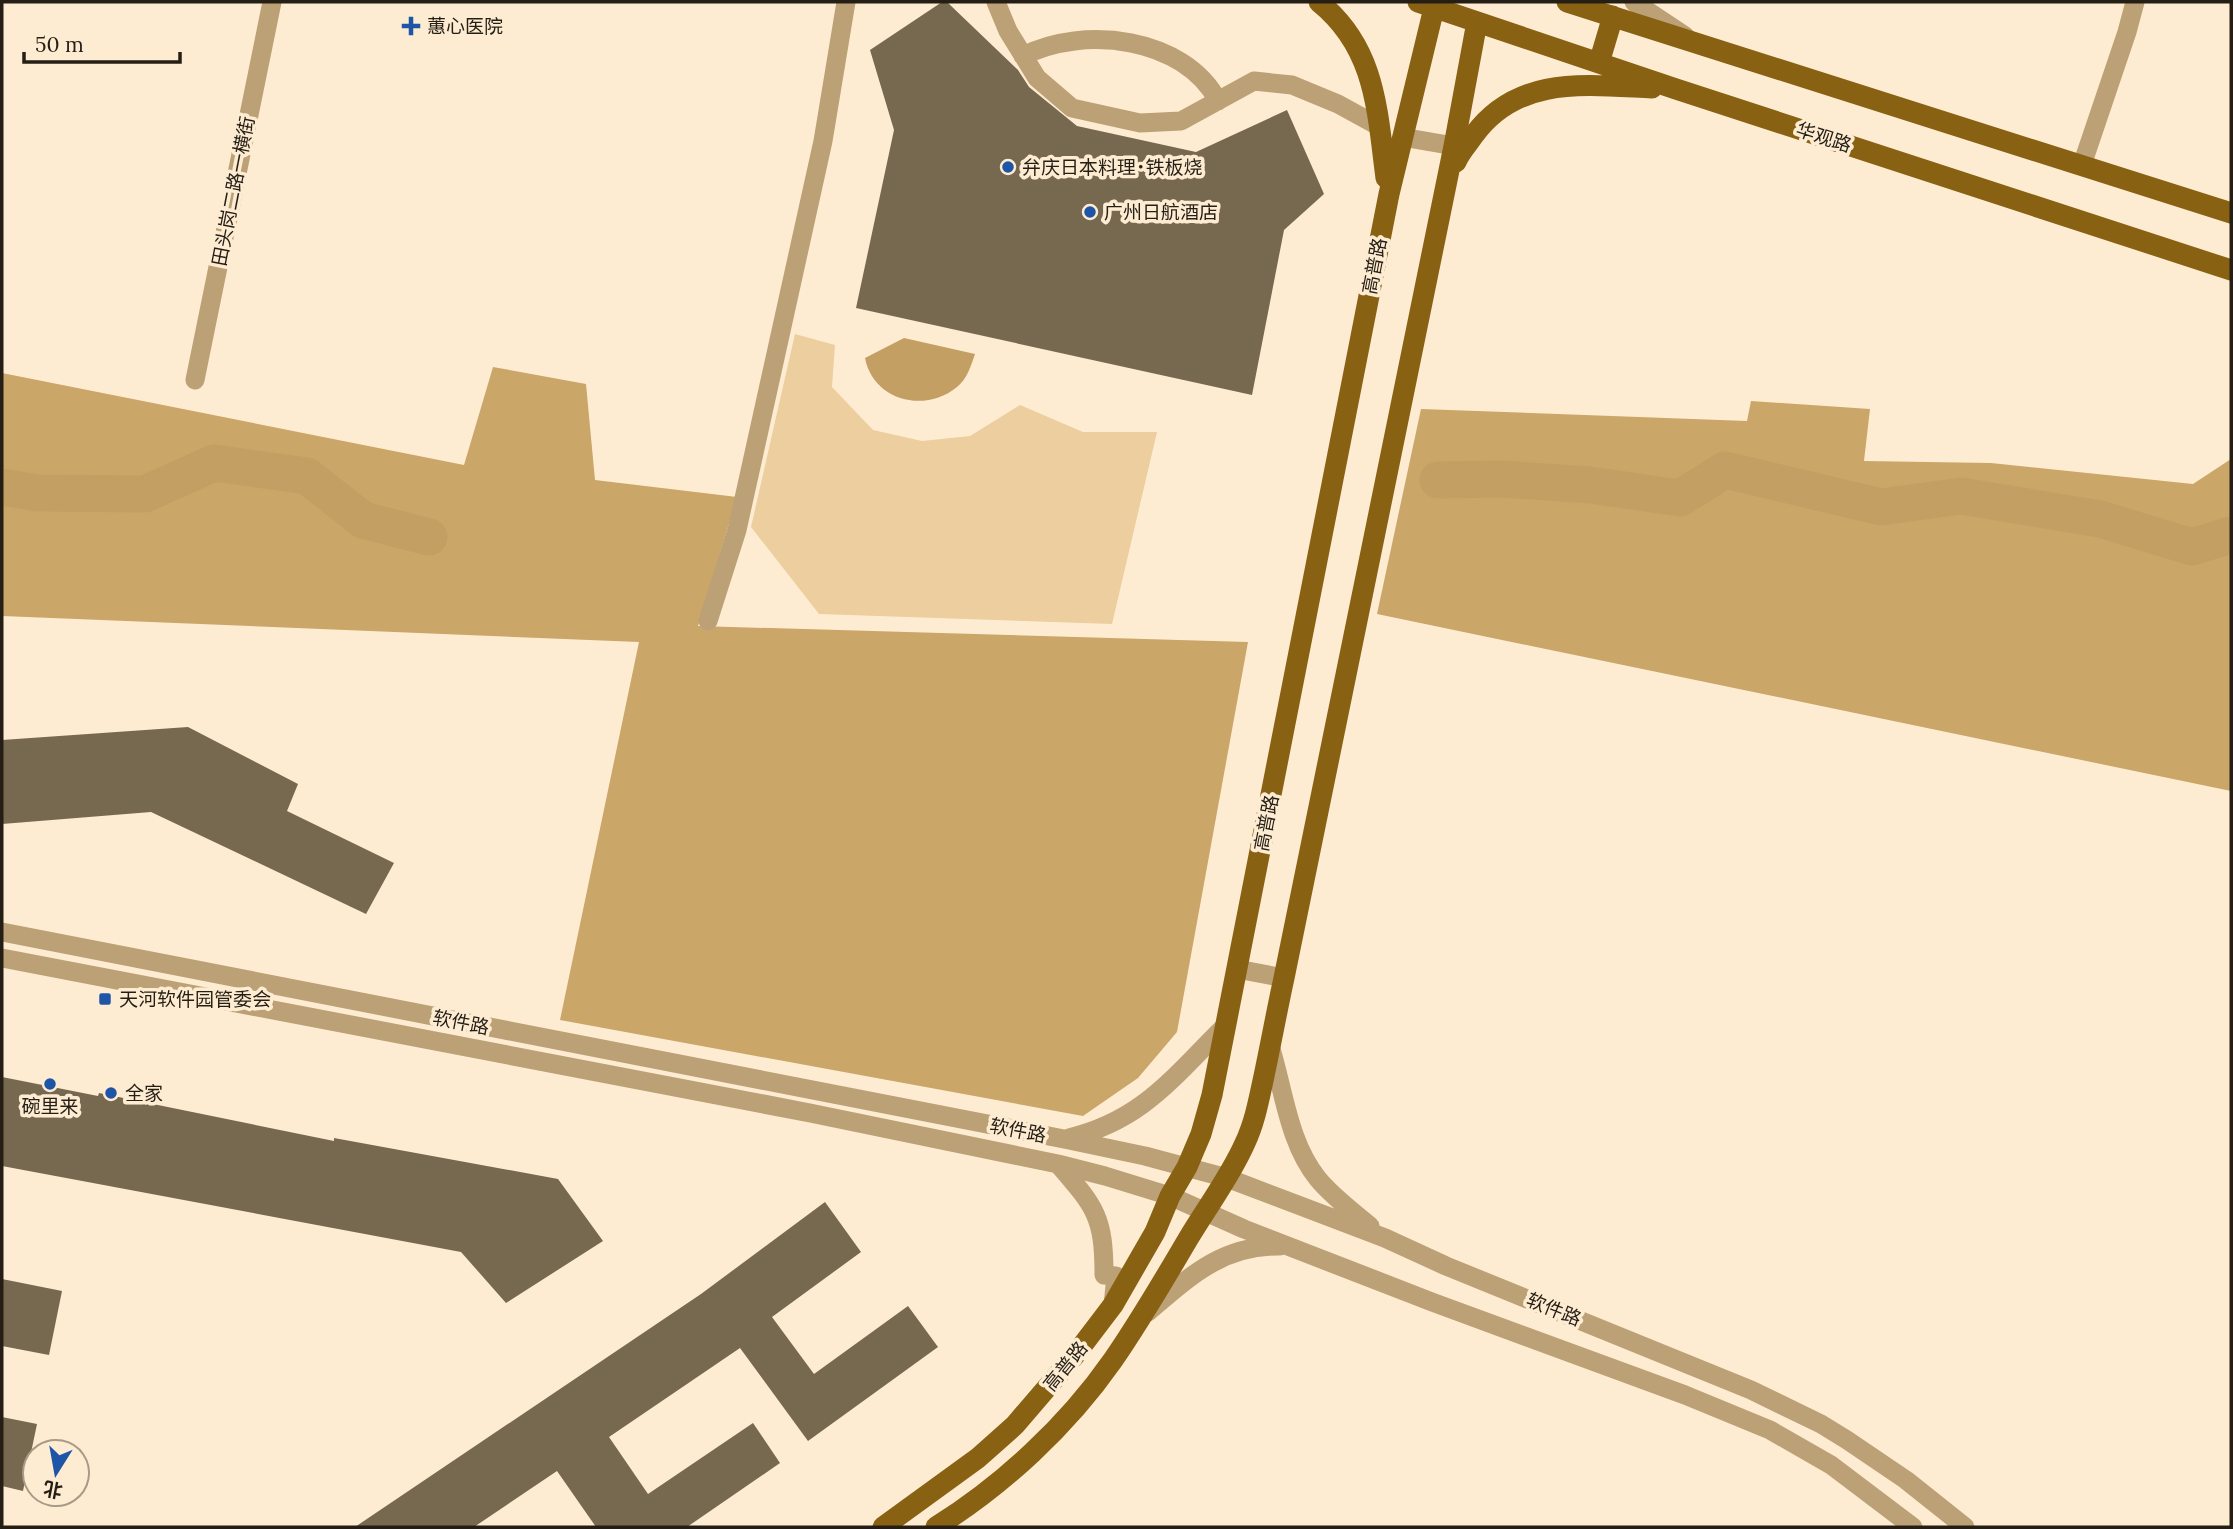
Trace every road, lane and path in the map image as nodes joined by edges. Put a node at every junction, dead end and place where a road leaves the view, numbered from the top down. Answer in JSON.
{"nodes":[{"id":1,"x":272,"y":2,"type":"edge"},
{"id":2,"x":846,"y":2,"type":"edge"},
{"id":3,"x":996,"y":2,"type":"edge"},
{"id":4,"x":1319,"y":2,"type":"edge"},
{"id":5,"x":1567,"y":2,"type":"edge"},
{"id":6,"x":1634,"y":2,"type":"edge"},
{"id":7,"x":2135,"y":2,"type":"edge"},
{"id":8,"x":1426,"y":5,"type":"edge"},
{"id":9,"x":1613,"y":16,"type":"junction"},
{"id":10,"x":1478,"y":22,"type":"junction"},
{"id":11,"x":1694,"y":42,"type":"junction"},
{"id":12,"x":1023,"y":56,"type":"junction"},
{"id":13,"x":1599,"y":63,"type":"junction"},
{"id":14,"x":1676,"y":89,"type":"junction"},
{"id":15,"x":1218,"y":101,"type":"junction"},
{"id":16,"x":1380,"y":127,"type":"junction"},
{"id":17,"x":1402,"y":137,"type":"junction"},
{"id":18,"x":1454,"y":146,"type":"junction"},
{"id":19,"x":2082,"y":165,"type":"junction"},
{"id":20,"x":1443,"y":193,"type":"junction"},
{"id":21,"x":1389,"y":194,"type":"junction"},
{"id":22,"x":2231,"y":213,"type":"edge"},
{"id":23,"x":2231,"y":270,"type":"edge"},
{"id":24,"x":195,"y":380,"type":"dead end"},
{"id":25,"x":708,"y":621,"type":"dead end"},
{"id":26,"x":2,"y":932,"type":"edge"},
{"id":27,"x":2,"y":958,"type":"edge"},
{"id":28,"x":1237,"y":969,"type":"junction"},
{"id":29,"x":1284,"y":978,"type":"junction"},
{"id":30,"x":1224,"y":1026,"type":"junction"},
{"id":31,"x":1270,"y":1046,"type":"junction"},
{"id":32,"x":1065,"y":1139,"type":"junction"},
{"id":33,"x":1058,"y":1164,"type":"junction"},
{"id":34,"x":1187,"y":1167,"type":"junction"},
{"id":35,"x":1227,"y":1178,"type":"junction"},
{"id":36,"x":1170,"y":1196,"type":"junction"},
{"id":37,"x":1204,"y":1212,"type":"junction"},
{"id":38,"x":1385,"y":1238,"type":"junction"},
{"id":39,"x":1288,"y":1246,"type":"junction"},
{"id":40,"x":1113,"y":1305,"type":"junction"},
{"id":41,"x":1142,"y":1317,"type":"junction"},
{"id":42,"x":883,"y":1527,"type":"edge"},
{"id":43,"x":936,"y":1527,"type":"edge"},
{"id":44,"x":1913,"y":1527,"type":"edge"},
{"id":45,"x":1965,"y":1527,"type":"edge"}],
"edges":[{"from":1,"to":24,"type":"street","name":"田头岗二路一横街"},
{"from":2,"to":25,"type":"street"},
{"from":3,"to":12,"type":"street"},
{"from":4,"to":16,"type":"main road"},
{"from":5,"to":9,"type":"main road"},
{"from":6,"to":11,"type":"street"},
{"from":7,"to":19,"type":"street"},
{"from":8,"to":10,"type":"main road","name":"华观路"},
{"from":8,"to":17,"type":"main road","name":"高普路"},
{"from":9,"to":11,"type":"main road"},
{"from":9,"to":13,"type":"main road"},
{"from":10,"to":13,"type":"main road","name":"华观路"},
{"from":10,"to":18,"type":"main road","name":"高普路"},
{"from":11,"to":19,"type":"main road"},
{"from":12,"to":15,"type":"street"},
{"from":12,"to":15,"type":"street"},
{"from":13,"to":14,"type":"main road","name":"华观路"},
{"from":14,"to":20,"type":"main road"},
{"from":14,"to":23,"type":"main road","name":"华观路"},
{"from":15,"to":16,"type":"street"},
{"from":16,"to":21,"type":"main road"},
{"from":17,"to":18,"type":"street"},
{"from":17,"to":21,"type":"main road","name":"高普路"},
{"from":18,"to":20,"type":"main road","name":"高普路"},
{"from":19,"to":22,"type":"main road"},
{"from":20,"to":29,"type":"main road","name":"高普路"},
{"from":21,"to":28,"type":"main road","name":"高普路"},
{"from":26,"to":32,"type":"street","name":"软件路"},
{"from":27,"to":33,"type":"street","name":"软件路"},
{"from":28,"to":29,"type":"street"},
{"from":28,"to":30,"type":"main road","name":"高普路"},
{"from":29,"to":31,"type":"main road","name":"高普路"},
{"from":30,"to":32,"type":"street"},
{"from":30,"to":34,"type":"main road","name":"高普路"},
{"from":31,"to":35,"type":"main road","name":"高普路"},
{"from":31,"to":38,"type":"street"},
{"from":32,"to":34,"type":"street","name":"软件路"},
{"from":33,"to":36,"type":"street","name":"软件路"},
{"from":33,"to":40,"type":"street"},
{"from":34,"to":35,"type":"street","name":"软件路"},
{"from":34,"to":36,"type":"main road","name":"高普路"},
{"from":35,"to":37,"type":"main road","name":"高普路"},
{"from":35,"to":38,"type":"street","name":"软件路"},
{"from":36,"to":37,"type":"street","name":"软件路"},
{"from":36,"to":40,"type":"main road","name":"高普路"},
{"from":37,"to":39,"type":"street","name":"软件路"},
{"from":37,"to":41,"type":"main road","name":"高普路"},
{"from":38,"to":45,"type":"street","name":"软件路"},
{"from":39,"to":41,"type":"street"},
{"from":39,"to":44,"type":"street","name":"软件路"},
{"from":40,"to":42,"type":"main road","name":"高普路"},
{"from":41,"to":43,"type":"main road","name":"高普路"}]}
